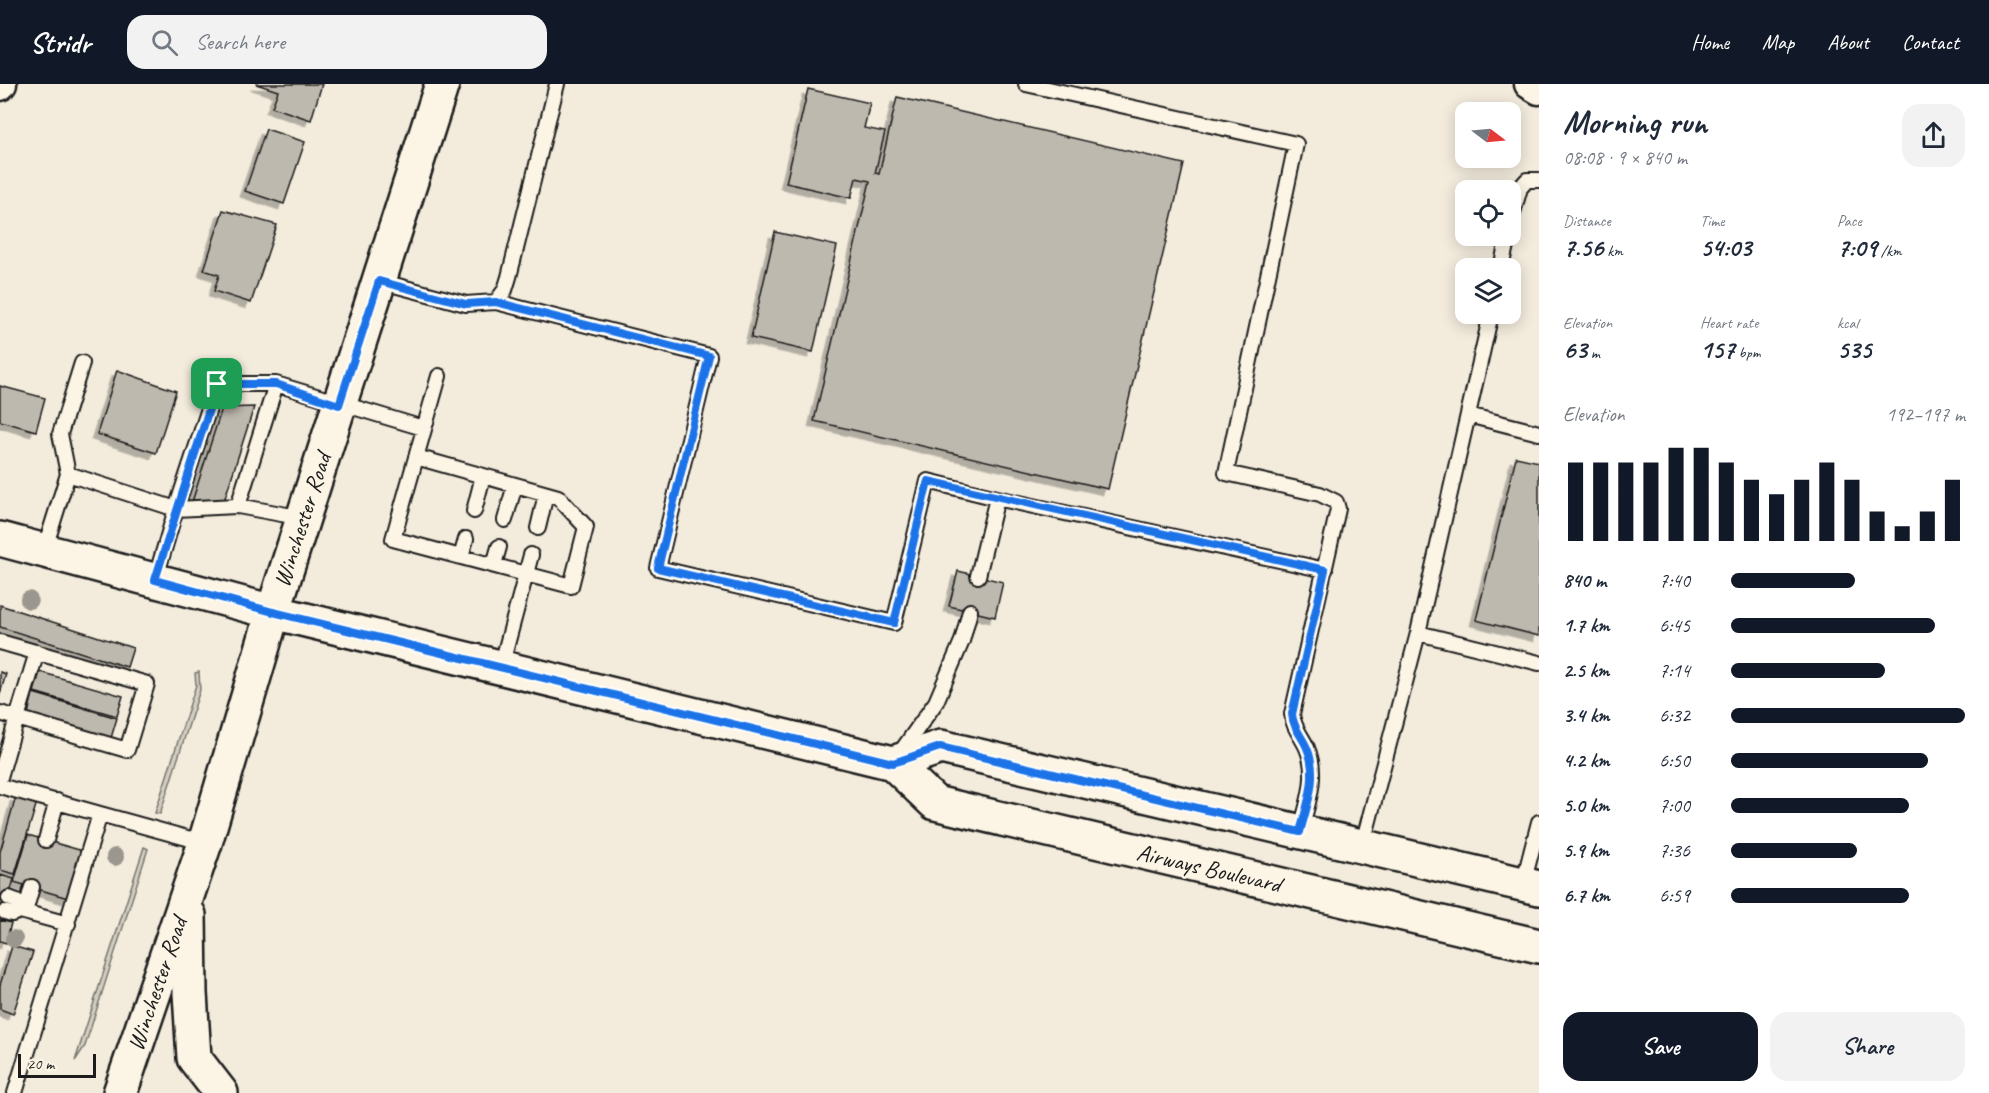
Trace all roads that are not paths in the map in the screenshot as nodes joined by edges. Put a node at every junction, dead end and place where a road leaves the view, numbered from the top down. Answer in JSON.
{"nodes":[{"id":1,"x":442,"y":84,"type":"edge"},
{"id":2,"x":557,"y":84,"type":"edge"},
{"id":3,"x":1026,"y":84,"type":"edge"},
{"id":4,"x":1529,"y":84,"type":"edge"},
{"id":5,"x":1539,"y":90,"type":"edge"},
{"id":6,"x":1539,"y":180,"type":"edge"},
{"id":7,"x":1521,"y":187,"type":"edge"},
{"id":8,"x":379,"y":281,"type":"junction"},
{"id":9,"x":496,"y":302,"type":"junction"},
{"id":10,"x":1489,"y":324,"type":"edge"},
{"id":11,"x":82,"y":363,"type":"dead end"},
{"id":12,"x":439,"y":376,"type":"dead end"},
{"id":13,"x":276,"y":384,"type":"junction"},
{"id":14,"x":339,"y":405,"type":"junction"},
{"id":15,"x":1468,"y":415,"type":"junction"},
{"id":16,"x":423,"y":428,"type":"junction"},
{"id":17,"x":246,"y":433,"type":"dead end"},
{"id":18,"x":1539,"y":433,"type":"edge"},
{"id":19,"x":260,"y":434,"type":"junction"},
{"id":20,"x":416,"y":457,"type":"junction"},
{"id":21,"x":235,"y":466,"type":"dead end"},
{"id":22,"x":250,"y":466,"type":"junction"},
{"id":23,"x":68,"y":474,"type":"junction"},
{"id":24,"x":483,"y":476,"type":"junction"},
{"id":25,"x":515,"y":484,"type":"junction"},
{"id":26,"x":546,"y":494,"type":"junction"},
{"id":27,"x":997,"y":498,"type":"junction"},
{"id":28,"x":238,"y":506,"type":"junction"},
{"id":29,"x":176,"y":509,"type":"junction"},
{"id":30,"x":474,"y":511,"type":"dead end"},
{"id":31,"x":303,"y":518,"type":"junction"},
{"id":32,"x":505,"y":520,"type":"dead end"},
{"id":33,"x":537,"y":528,"type":"dead end"},
{"id":34,"x":0,"y":539,"type":"edge"},
{"id":35,"x":466,"y":539,"type":"dead end"},
{"id":36,"x":499,"y":547,"type":"dead end"},
{"id":37,"x":44,"y":551,"type":"junction"},
{"id":38,"x":531,"y":555,"type":"dead end"},
{"id":39,"x":462,"y":557,"type":"junction"},
{"id":40,"x":494,"y":566,"type":"junction"},
{"id":41,"x":1325,"y":570,"type":"junction"},
{"id":42,"x":525,"y":574,"type":"junction"},
{"id":43,"x":978,"y":576,"type":"dead end"},
{"id":44,"x":155,"y":580,"type":"junction"},
{"id":45,"x":970,"y":611,"type":"dead end"},
{"id":46,"x":273,"y":612,"type":"junction"},
{"id":47,"x":1418,"y":633,"type":"junction"},
{"id":48,"x":0,"y":642,"type":"edge"},
{"id":49,"x":37,"y":652,"type":"junction"},
{"id":50,"x":1539,"y":663,"type":"edge"},
{"id":51,"x":501,"y":667,"type":"junction"},
{"id":52,"x":0,"y":713,"type":"edge"},
{"id":53,"x":17,"y":718,"type":"junction"},
{"id":54,"x":893,"y":763,"type":"junction"},
{"id":55,"x":0,"y":777,"type":"edge"},
{"id":56,"x":0,"y":786,"type":"edge"},
{"id":57,"x":57,"y":801,"type":"junction"},
{"id":58,"x":100,"y":814,"type":"junction"},
{"id":59,"x":1539,"y":822,"type":"edge"},
{"id":60,"x":1300,"y":832,"type":"junction"},
{"id":61,"x":46,"y":840,"type":"dead end"},
{"id":62,"x":205,"y":843,"type":"junction"},
{"id":63,"x":1362,"y":847,"type":"junction"},
{"id":64,"x":1531,"y":886,"type":"edge"},
{"id":65,"x":32,"y":887,"type":"dead end"},
{"id":66,"x":189,"y":891,"type":"junction"},
{"id":67,"x":9,"y":898,"type":"dead end"},
{"id":68,"x":23,"y":911,"type":"junction"},
{"id":69,"x":4,"y":912,"type":"dead end"},
{"id":70,"x":68,"y":924,"type":"junction"},
{"id":71,"x":1539,"y":946,"type":"edge"},
{"id":72,"x":15,"y":1093,"type":"edge"},
{"id":73,"x":120,"y":1093,"type":"edge"},
{"id":74,"x":222,"y":1093,"type":"edge"}],
"edges":[{"from":1,"to":8,"type":"main road","name":"Winchester Road"},
{"from":2,"to":9,"type":"lane"},
{"from":3,"to":41,"type":"lane"},
{"from":4,"to":5,"type":"street"},
{"from":6,"to":7,"type":"lane"},
{"from":8,"to":9,"type":"lane"},
{"from":8,"to":14,"type":"main road","name":"Winchester Road"},
{"from":9,"to":27,"type":"lane"},
{"from":10,"to":15,"type":"lane"},
{"from":11,"to":23,"type":"lane"},
{"from":12,"to":16,"type":"lane"},
{"from":13,"to":14,"type":"lane"},
{"from":13,"to":19,"type":"lane"},
{"from":13,"to":29,"type":"lane"},
{"from":14,"to":16,"type":"lane"},
{"from":14,"to":31,"type":"main road","name":"Winchester Road"},
{"from":15,"to":18,"type":"lane"},
{"from":15,"to":47,"type":"lane"},
{"from":16,"to":20,"type":"lane"},
{"from":17,"to":19,"type":"lane"},
{"from":19,"to":22,"type":"lane"},
{"from":20,"to":24,"type":"lane"},
{"from":20,"to":39,"type":"lane"},
{"from":21,"to":22,"type":"lane"},
{"from":22,"to":28,"type":"lane"},
{"from":23,"to":29,"type":"lane"},
{"from":23,"to":37,"type":"lane"},
{"from":24,"to":25,"type":"lane"},
{"from":24,"to":30,"type":"lane"},
{"from":25,"to":26,"type":"lane"},
{"from":25,"to":32,"type":"lane"},
{"from":26,"to":33,"type":"lane"},
{"from":26,"to":42,"type":"lane"},
{"from":27,"to":41,"type":"lane"},
{"from":27,"to":43,"type":"lane"},
{"from":28,"to":29,"type":"lane"},
{"from":28,"to":31,"type":"lane"},
{"from":29,"to":44,"type":"lane"},
{"from":31,"to":46,"type":"main road","name":"Winchester Road"},
{"from":34,"to":37,"type":"main road","name":"Airways Boulevard"},
{"from":35,"to":39,"type":"lane"},
{"from":36,"to":40,"type":"lane"},
{"from":37,"to":44,"type":"main road","name":"Airways Boulevard"},
{"from":38,"to":42,"type":"lane"},
{"from":39,"to":40,"type":"lane"},
{"from":40,"to":42,"type":"lane"},
{"from":41,"to":60,"type":"lane"},
{"from":42,"to":51,"type":"lane"},
{"from":44,"to":46,"type":"main road","name":"Airways Boulevard"},
{"from":45,"to":54,"type":"lane"},
{"from":46,"to":51,"type":"main road","name":"Airways Boulevard"},
{"from":46,"to":62,"type":"main road","name":"Winchester Road"},
{"from":47,"to":50,"type":"lane"},
{"from":47,"to":63,"type":"lane"},
{"from":48,"to":49,"type":"lane"},
{"from":49,"to":53,"type":"lane"},
{"from":49,"to":53,"type":"lane"},
{"from":51,"to":54,"type":"main road","name":"Airways Boulevard"},
{"from":52,"to":53,"type":"lane"},
{"from":53,"to":55,"type":"lane"},
{"from":54,"to":60,"type":"main road"},
{"from":54,"to":71,"type":"main road","name":"Airways Boulevard"},
{"from":56,"to":57,"type":"lane"},
{"from":57,"to":58,"type":"lane"},
{"from":57,"to":61,"type":"lane"},
{"from":58,"to":62,"type":"lane"},
{"from":58,"to":70,"type":"lane"},
{"from":59,"to":64,"type":"lane"},
{"from":60,"to":63,"type":"main road"},
{"from":62,"to":66,"type":"main road","name":"Winchester Road"},
{"from":63,"to":64,"type":"main road"},
{"from":65,"to":68,"type":"lane"},
{"from":66,"to":73,"type":"main road","name":"Winchester Road"},
{"from":66,"to":74,"type":"main road"},
{"from":67,"to":68,"type":"lane"},
{"from":68,"to":69,"type":"lane"},
{"from":68,"to":70,"type":"lane"},
{"from":70,"to":72,"type":"lane"}]}
